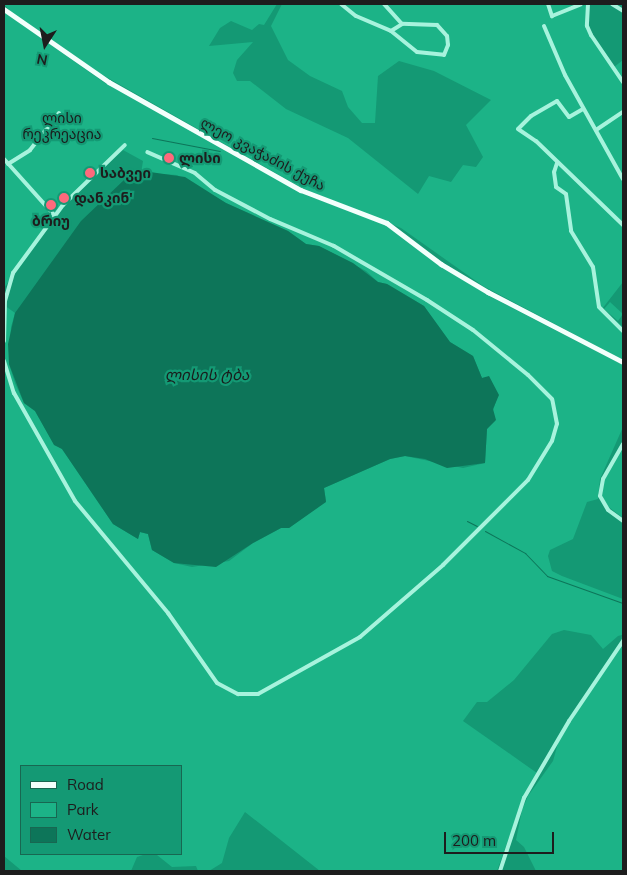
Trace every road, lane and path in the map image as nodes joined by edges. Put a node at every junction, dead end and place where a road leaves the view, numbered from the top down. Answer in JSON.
{"nodes":[{"id":1,"x":341,"y":4,"type":"edge"},
{"id":2,"x":384,"y":4,"type":"edge"},
{"id":3,"x":548,"y":4,"type":"edge"},
{"id":4,"x":581,"y":4,"type":"edge"},
{"id":5,"x":588,"y":4,"type":"edge"},
{"id":6,"x":612,"y":4,"type":"edge"},
{"id":7,"x":4,"y":9,"type":"edge"},
{"id":8,"x":623,"y":11,"type":"edge"},
{"id":9,"x":402,"y":24,"type":"junction"},
{"id":10,"x":544,"y":26,"type":"dead end"},
{"id":11,"x":391,"y":31,"type":"junction"},
{"id":12,"x":623,"y":82,"type":"edge"},
{"id":13,"x":583,"y":109,"type":"junction"},
{"id":14,"x":623,"y":112,"type":"edge"},
{"id":15,"x":59,"y":113,"type":"dead end"},
{"id":16,"x":596,"y":130,"type":"junction"},
{"id":17,"x":125,"y":145,"type":"dead end"},
{"id":18,"x":146,"y":152,"type":"dead end"},
{"id":19,"x":4,"y":159,"type":"edge"},
{"id":20,"x":557,"y":163,"type":"junction"},
{"id":21,"x":8,"y":164,"type":"junction"},
{"id":22,"x":623,"y":179,"type":"edge"},
{"id":23,"x":55,"y":216,"type":"junction"},
{"id":24,"x":623,"y":225,"type":"edge"},
{"id":25,"x":623,"y":331,"type":"edge"},
{"id":26,"x":4,"y":342,"type":"edge"},
{"id":27,"x":4,"y":361,"type":"edge"},
{"id":28,"x":623,"y":362,"type":"edge"},
{"id":29,"x":623,"y":444,"type":"edge"},
{"id":30,"x":623,"y":521,"type":"edge"},
{"id":31,"x":623,"y":641,"type":"edge"},
{"id":32,"x":500,"y":871,"type":"edge"}],
"edges":[{"from":1,"to":11,"type":"street"},
{"from":2,"to":9,"type":"street"},
{"from":3,"to":4,"type":"street"},
{"from":5,"to":12,"type":"street"},
{"from":6,"to":8,"type":"street"},
{"from":7,"to":28,"type":"main road","name":"ლეო კვაჭაძის ქუჩა"},
{"from":9,"to":11,"type":"street"},
{"from":9,"to":11,"type":"street"},
{"from":10,"to":13,"type":"street"},
{"from":13,"to":16,"type":"street"},
{"from":13,"to":20,"type":"street"},
{"from":14,"to":16,"type":"street"},
{"from":15,"to":21,"type":"street"},
{"from":16,"to":22,"type":"street"},
{"from":17,"to":23,"type":"street"},
{"from":18,"to":27,"type":"street"},
{"from":19,"to":21,"type":"street"},
{"from":20,"to":24,"type":"street"},
{"from":20,"to":25,"type":"street"},
{"from":21,"to":23,"type":"street"},
{"from":23,"to":26,"type":"street"},
{"from":29,"to":30,"type":"street"},
{"from":31,"to":32,"type":"street"}]}
